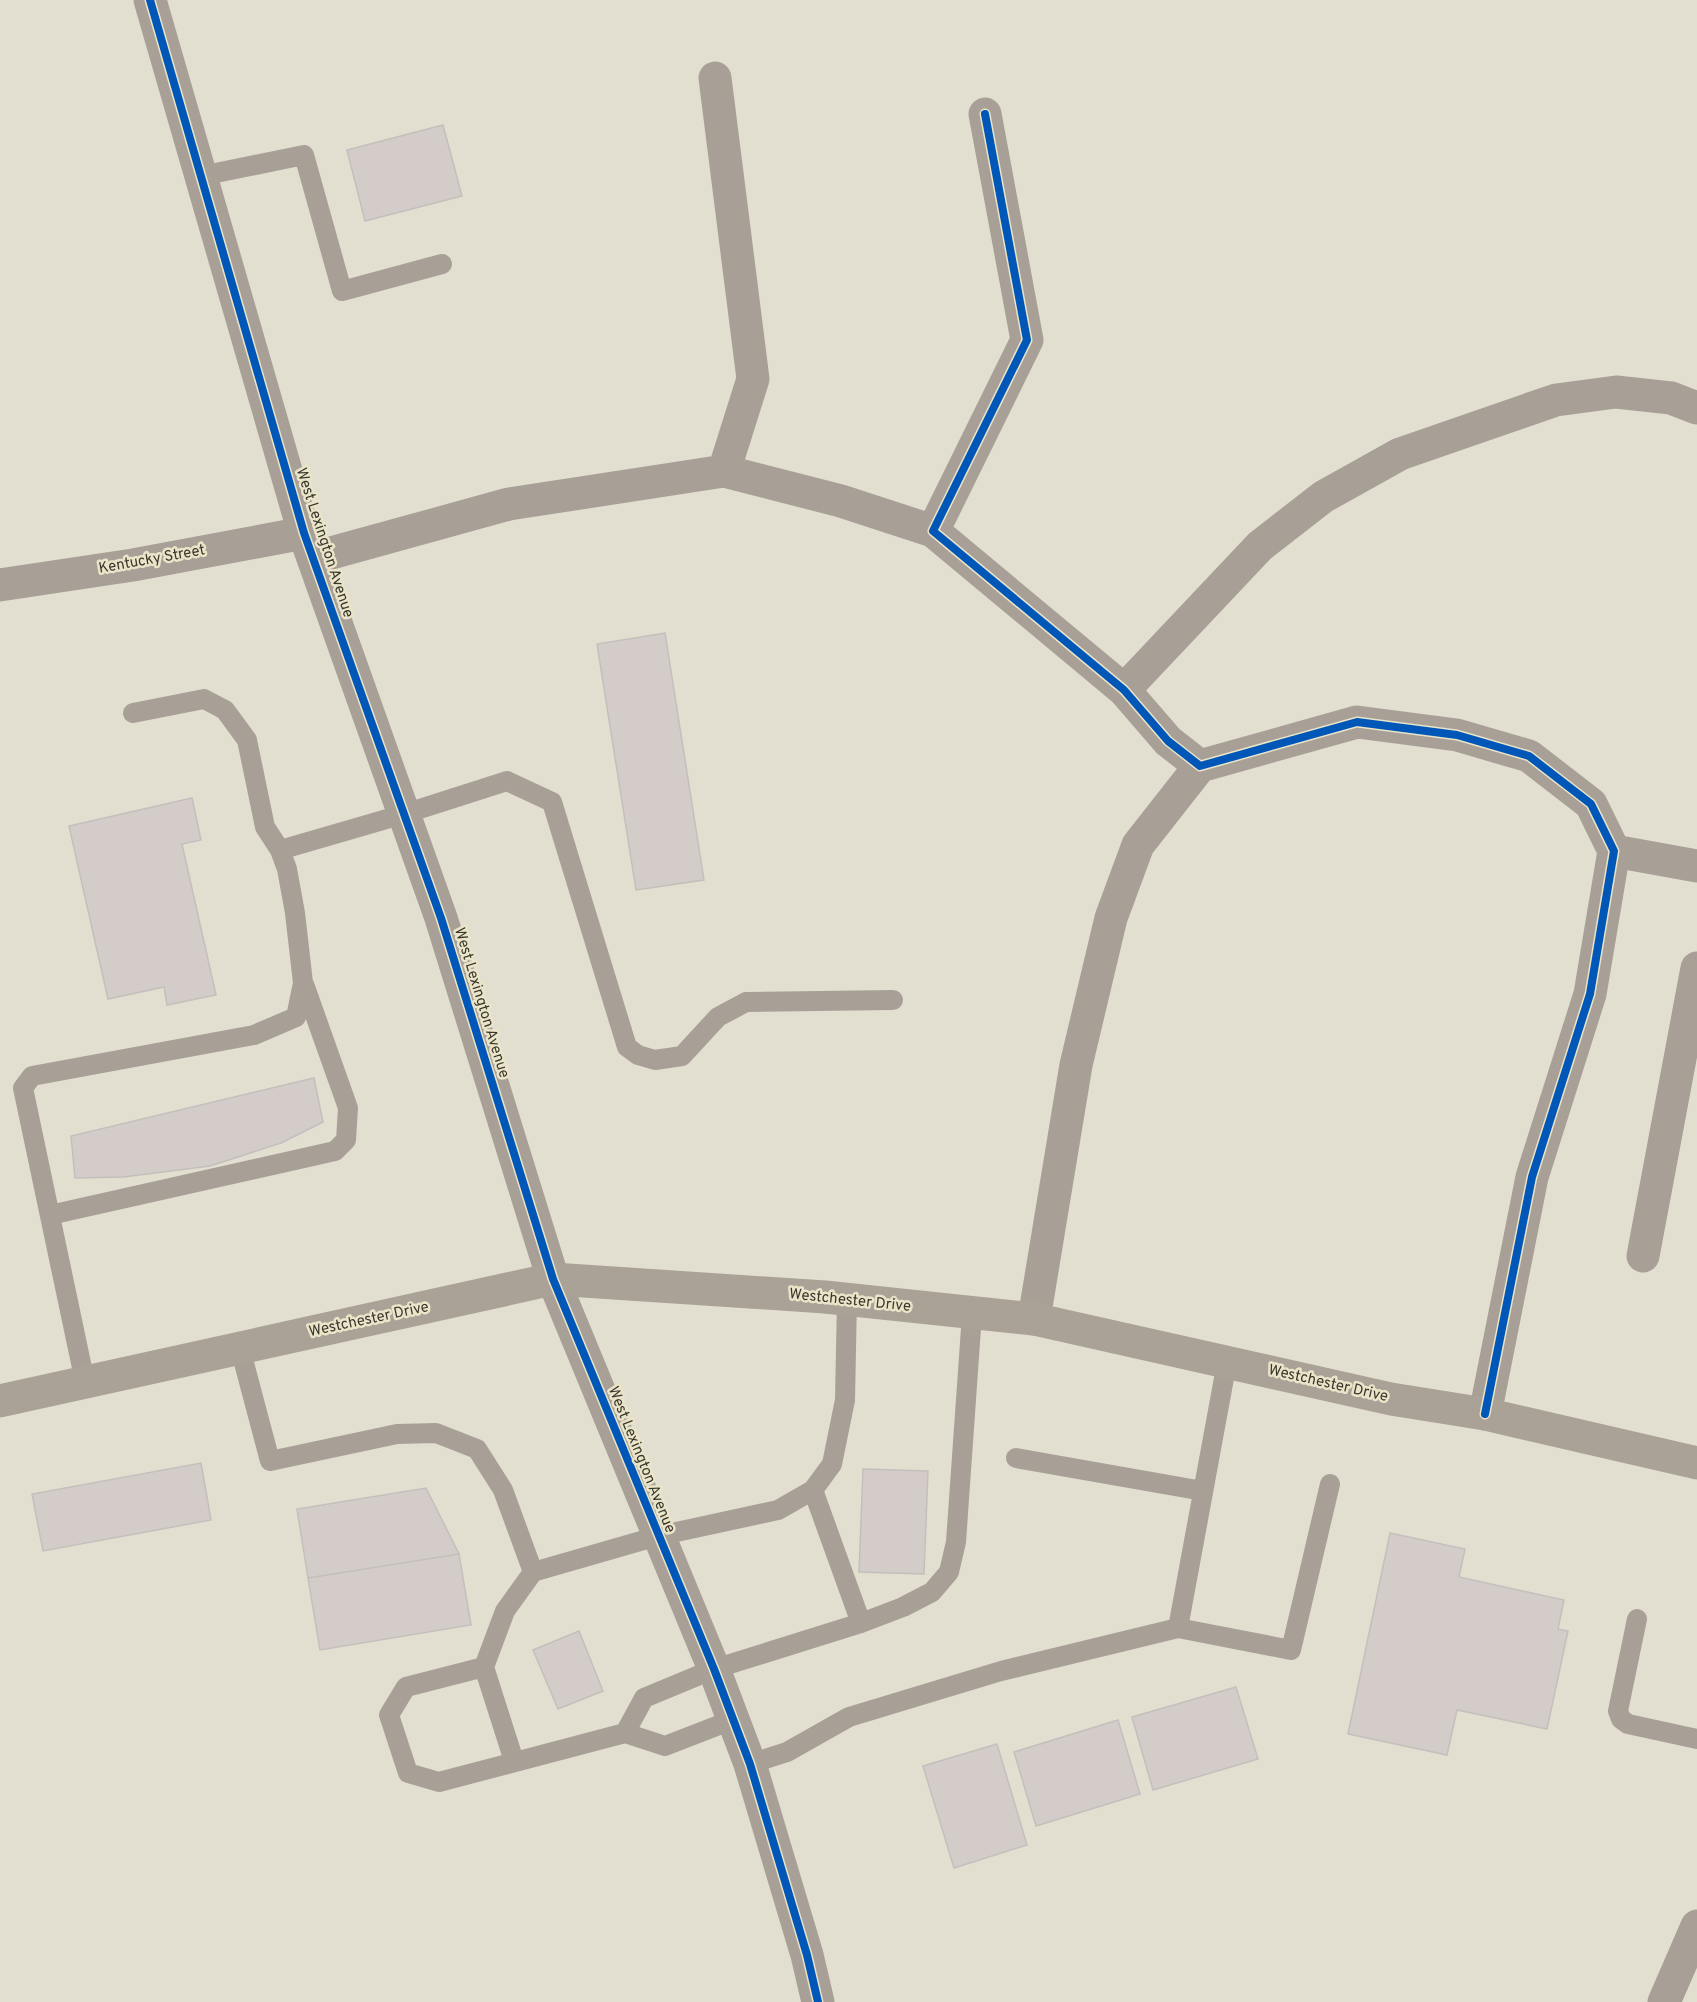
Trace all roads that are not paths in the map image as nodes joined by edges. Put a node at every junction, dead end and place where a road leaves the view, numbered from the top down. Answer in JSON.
{"nodes":[{"id":1,"x":150,"y":0,"type":"edge"},
{"id":2,"x":715,"y":78,"type":"dead end"},
{"id":3,"x":985,"y":114,"type":"dead end"},
{"id":4,"x":201,"y":176,"type":"junction"},
{"id":5,"x":442,"y":264,"type":"dead end"},
{"id":6,"x":1697,"y":408,"type":"edge"},
{"id":7,"x":724,"y":471,"type":"junction"},
{"id":8,"x":933,"y":531,"type":"junction"},
{"id":9,"x":309,"y":545,"type":"junction"},
{"id":10,"x":0,"y":585,"type":"edge"},
{"id":11,"x":1124,"y":690,"type":"junction"},
{"id":12,"x":134,"y":713,"type":"dead end"},
{"id":13,"x":1200,"y":766,"type":"junction"},
{"id":14,"x":404,"y":814,"type":"junction"},
{"id":15,"x":280,"y":850,"type":"junction"},
{"id":16,"x":1614,"y":851,"type":"junction"},
{"id":17,"x":1697,"y":866,"type":"edge"},
{"id":18,"x":1697,"y":968,"type":"edge"},
{"id":19,"x":303,"y":983,"type":"junction"},
{"id":20,"x":894,"y":1000,"type":"dead end"},
{"id":21,"x":50,"y":1215,"type":"junction"},
{"id":22,"x":1643,"y":1256,"type":"dead end"},
{"id":23,"x":553,"y":1279,"type":"junction"},
{"id":24,"x":847,"y":1299,"type":"junction"},
{"id":25,"x":972,"y":1314,"type":"junction"},
{"id":26,"x":1034,"y":1319,"type":"junction"},
{"id":27,"x":240,"y":1348,"type":"junction"},
{"id":28,"x":1227,"y":1362,"type":"junction"},
{"id":29,"x":85,"y":1382,"type":"junction"},
{"id":30,"x":0,"y":1401,"type":"edge"},
{"id":31,"x":1485,"y":1414,"type":"junction"},
{"id":32,"x":1016,"y":1458,"type":"dead end"},
{"id":33,"x":1697,"y":1463,"type":"edge"},
{"id":34,"x":1330,"y":1484,"type":"dead end"},
{"id":35,"x":813,"y":1490,"type":"junction"},
{"id":36,"x":1203,"y":1491,"type":"junction"},
{"id":37,"x":658,"y":1536,"type":"junction"},
{"id":38,"x":533,"y":1572,"type":"junction"},
{"id":39,"x":1637,"y":1619,"type":"dead end"},
{"id":40,"x":861,"y":1623,"type":"junction"},
{"id":41,"x":1178,"y":1628,"type":"junction"},
{"id":42,"x":484,"y":1667,"type":"junction"},
{"id":43,"x":714,"y":1669,"type":"junction"},
{"id":44,"x":732,"y":1720,"type":"junction"},
{"id":45,"x":626,"y":1733,"type":"junction"},
{"id":46,"x":1697,"y":1739,"type":"edge"},
{"id":47,"x":514,"y":1761,"type":"junction"},
{"id":48,"x":750,"y":1764,"type":"junction"},
{"id":49,"x":1697,"y":1926,"type":"edge"},
{"id":50,"x":818,"y":2002,"type":"edge"},
{"id":51,"x":1664,"y":2002,"type":"edge"}],
"edges":[{"from":1,"to":4,"type":"street","name":"West Lexington Avenue"},
{"from":2,"to":7,"type":"street"},
{"from":3,"to":8,"type":"street"},
{"from":4,"to":5,"type":"lane"},
{"from":4,"to":9,"type":"street","name":"West Lexington Avenue"},
{"from":6,"to":11,"type":"street"},
{"from":7,"to":8,"type":"street"},
{"from":7,"to":9,"type":"street","name":"Kentucky Street"},
{"from":8,"to":11,"type":"street"},
{"from":9,"to":10,"type":"street","name":"Kentucky Street"},
{"from":9,"to":14,"type":"street","name":"West Lexington Avenue"},
{"from":11,"to":13,"type":"street"},
{"from":12,"to":15,"type":"lane"},
{"from":13,"to":16,"type":"street"},
{"from":13,"to":26,"type":"street"},
{"from":14,"to":15,"type":"lane"},
{"from":14,"to":20,"type":"lane"},
{"from":14,"to":23,"type":"street","name":"West Lexington Avenue"},
{"from":15,"to":19,"type":"lane"},
{"from":16,"to":17,"type":"street"},
{"from":16,"to":31,"type":"street"},
{"from":18,"to":22,"type":"street"},
{"from":19,"to":21,"type":"lane"},
{"from":19,"to":21,"type":"lane"},
{"from":21,"to":29,"type":"lane"},
{"from":23,"to":24,"type":"main road","name":"Westchester Drive"},
{"from":23,"to":27,"type":"main road","name":"Westchester Drive"},
{"from":23,"to":37,"type":"street","name":"West Lexington Avenue"},
{"from":24,"to":25,"type":"main road","name":"Westchester Drive"},
{"from":24,"to":35,"type":"lane"},
{"from":25,"to":26,"type":"main road","name":"Westchester Drive"},
{"from":25,"to":40,"type":"lane"},
{"from":26,"to":28,"type":"main road","name":"Westchester Drive"},
{"from":27,"to":29,"type":"main road","name":"Westchester Drive"},
{"from":27,"to":38,"type":"lane"},
{"from":28,"to":31,"type":"main road","name":"Westchester Drive"},
{"from":28,"to":36,"type":"lane"},
{"from":29,"to":30,"type":"main road","name":"Westchester Drive"},
{"from":31,"to":33,"type":"main road","name":"Westchester Drive"},
{"from":32,"to":36,"type":"lane"},
{"from":34,"to":41,"type":"lane"},
{"from":35,"to":37,"type":"lane"},
{"from":35,"to":40,"type":"lane"},
{"from":36,"to":41,"type":"lane"},
{"from":37,"to":38,"type":"lane"},
{"from":37,"to":43,"type":"street","name":"West Lexington Avenue"},
{"from":38,"to":42,"type":"lane"},
{"from":39,"to":46,"type":"lane"},
{"from":40,"to":43,"type":"lane"},
{"from":41,"to":48,"type":"lane"},
{"from":42,"to":47,"type":"lane"},
{"from":42,"to":47,"type":"lane"},
{"from":43,"to":44,"type":"street","name":"West Lexington Avenue"},
{"from":43,"to":45,"type":"lane"},
{"from":44,"to":45,"type":"lane"},
{"from":44,"to":48,"type":"street","name":"West Lexington Avenue"},
{"from":45,"to":47,"type":"lane"},
{"from":48,"to":50,"type":"street","name":"West Lexington Avenue"},
{"from":49,"to":51,"type":"street"}]}
